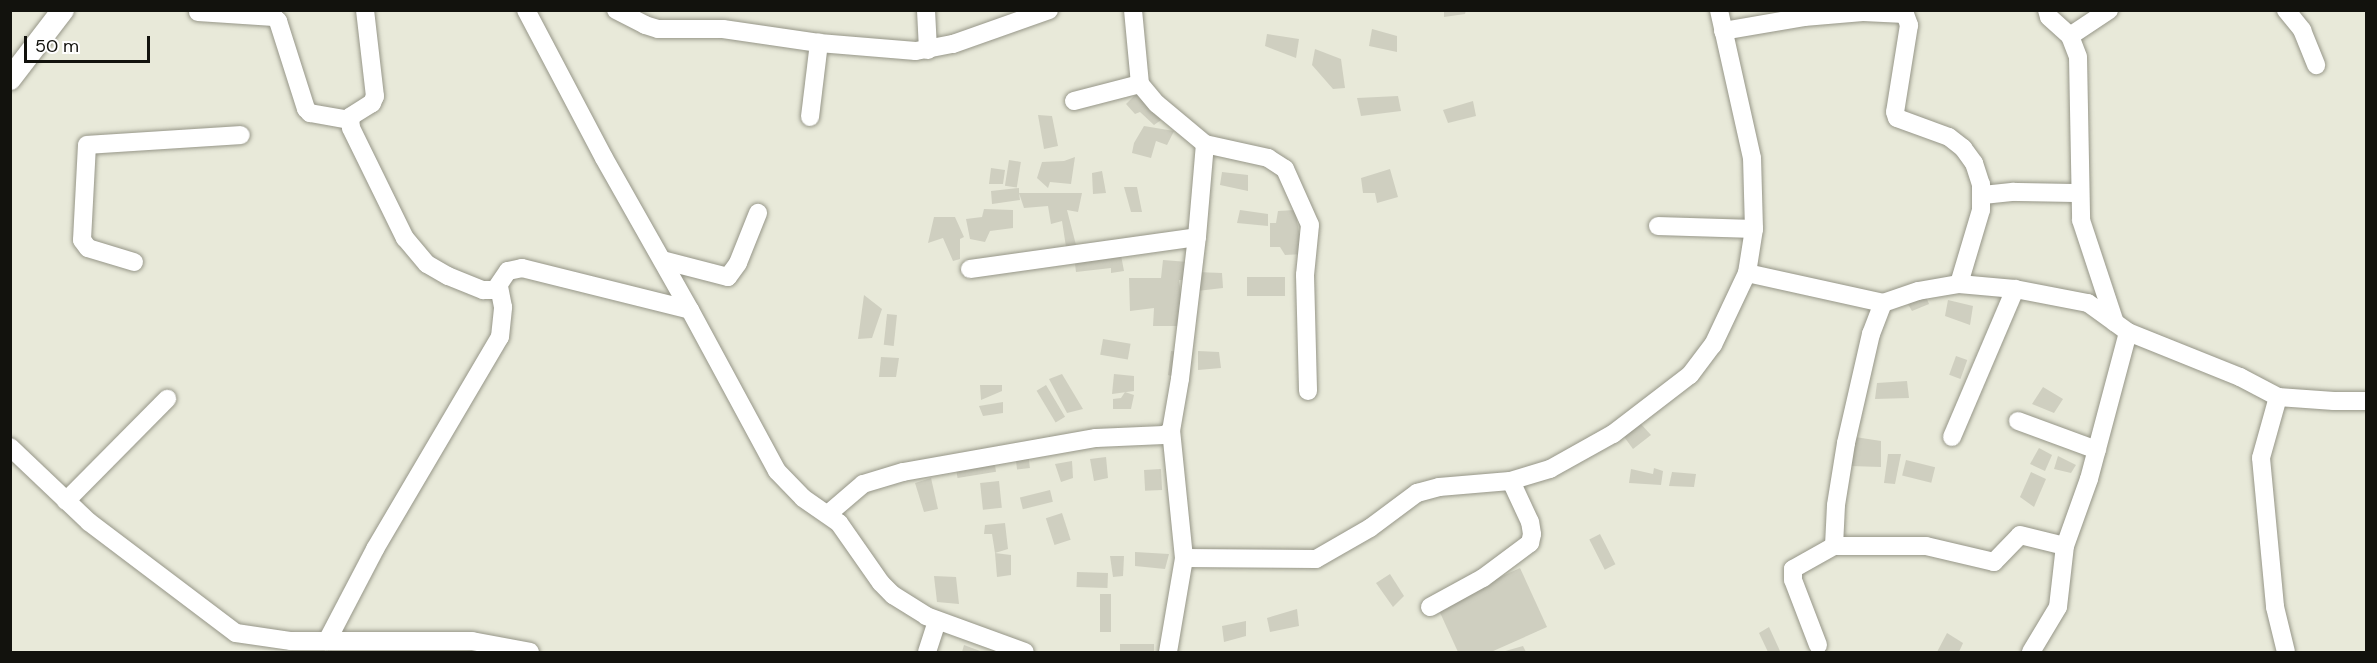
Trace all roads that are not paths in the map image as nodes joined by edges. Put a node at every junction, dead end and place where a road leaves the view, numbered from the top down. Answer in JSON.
{"nodes":[{"id":1,"x":63,"y":10,"type":"edge"},
{"id":2,"x":365,"y":10,"type":"edge"},
{"id":3,"x":526,"y":10,"type":"edge"},
{"id":4,"x":616,"y":10,"type":"edge"},
{"id":5,"x":926,"y":10,"type":"edge"},
{"id":6,"x":1049,"y":10,"type":"edge"},
{"id":7,"x":1133,"y":10,"type":"edge"},
{"id":8,"x":1719,"y":10,"type":"edge"},
{"id":9,"x":2047,"y":10,"type":"edge"},
{"id":10,"x":2109,"y":10,"type":"edge"},
{"id":11,"x":2286,"y":10,"type":"edge"},
{"id":12,"x":198,"y":12,"type":"dead end"},
{"id":13,"x":1723,"y":31,"type":"junction"},
{"id":14,"x":2070,"y":36,"type":"junction"},
{"id":15,"x":819,"y":43,"type":"junction"},
{"id":16,"x":928,"y":50,"type":"junction"},
{"id":17,"x":2316,"y":65,"type":"dead end"},
{"id":18,"x":10,"y":79,"type":"edge"},
{"id":19,"x":1140,"y":84,"type":"junction"},
{"id":20,"x":1074,"y":100,"type":"dead end"},
{"id":21,"x":810,"y":117,"type":"dead end"},
{"id":22,"x":350,"y":120,"type":"junction"},
{"id":23,"x":241,"y":135,"type":"dead end"},
{"id":24,"x":1205,"y":144,"type":"junction"},
{"id":25,"x":2079,"y":193,"type":"junction"},
{"id":26,"x":1983,"y":195,"type":"junction"},
{"id":27,"x":758,"y":213,"type":"dead end"},
{"id":28,"x":1658,"y":226,"type":"dead end"},
{"id":29,"x":1754,"y":229,"type":"junction"},
{"id":30,"x":1197,"y":237,"type":"junction"},
{"id":31,"x":662,"y":260,"type":"junction"},
{"id":32,"x":134,"y":262,"type":"dead end"},
{"id":33,"x":970,"y":269,"type":"dead end"},
{"id":34,"x":1747,"y":273,"type":"junction"},
{"id":35,"x":1959,"y":284,"type":"junction"},
{"id":36,"x":499,"y":287,"type":"junction"},
{"id":37,"x":2015,"y":289,"type":"junction"},
{"id":38,"x":1883,"y":303,"type":"junction"},
{"id":39,"x":690,"y":310,"type":"junction"},
{"id":40,"x":2121,"y":328,"type":"junction"},
{"id":41,"x":1308,"y":391,"type":"dead end"},
{"id":42,"x":2278,"y":397,"type":"junction"},
{"id":43,"x":167,"y":399,"type":"dead end"},
{"id":44,"x":2367,"y":401,"type":"edge"},
{"id":45,"x":2018,"y":421,"type":"dead end"},
{"id":46,"x":1171,"y":431,"type":"junction"},
{"id":47,"x":1952,"y":437,"type":"dead end"},
{"id":48,"x":10,"y":447,"type":"edge"},
{"id":49,"x":2097,"y":450,"type":"junction"},
{"id":50,"x":1511,"y":481,"type":"junction"},
{"id":51,"x":66,"y":501,"type":"junction"},
{"id":52,"x":828,"y":514,"type":"junction"},
{"id":53,"x":1834,"y":546,"type":"junction"},
{"id":54,"x":2065,"y":546,"type":"junction"},
{"id":55,"x":1184,"y":558,"type":"junction"},
{"id":56,"x":1430,"y":607,"type":"dead end"},
{"id":57,"x":937,"y":621,"type":"junction"},
{"id":58,"x":327,"y":641,"type":"junction"},
{"id":59,"x":1818,"y":645,"type":"dead end"},
{"id":60,"x":296,"y":647,"type":"edge"},
{"id":61,"x":530,"y":652,"type":"edge"},
{"id":62,"x":927,"y":652,"type":"edge"},
{"id":63,"x":1025,"y":652,"type":"edge"},
{"id":64,"x":1168,"y":652,"type":"edge"},
{"id":65,"x":2031,"y":652,"type":"edge"},
{"id":66,"x":2286,"y":652,"type":"edge"}],
"edges":[{"from":1,"to":18,"type":"main road"},
{"from":2,"to":22,"type":"street"},
{"from":3,"to":31,"type":"street"},
{"from":4,"to":15,"type":"street"},
{"from":5,"to":16,"type":"street"},
{"from":6,"to":16,"type":"street"},
{"from":7,"to":19,"type":"street"},
{"from":8,"to":13,"type":"street"},
{"from":9,"to":14,"type":"street"},
{"from":10,"to":14,"type":"street"},
{"from":11,"to":17,"type":"street"},
{"from":12,"to":22,"type":"street"},
{"from":13,"to":26,"type":"street"},
{"from":13,"to":29,"type":"street"},
{"from":14,"to":25,"type":"street"},
{"from":15,"to":16,"type":"street"},
{"from":15,"to":21,"type":"street"},
{"from":19,"to":20,"type":"street"},
{"from":19,"to":24,"type":"street"},
{"from":22,"to":36,"type":"street"},
{"from":23,"to":32,"type":"street"},
{"from":24,"to":30,"type":"street"},
{"from":24,"to":41,"type":"street"},
{"from":25,"to":26,"type":"street"},
{"from":25,"to":40,"type":"street"},
{"from":26,"to":35,"type":"street"},
{"from":27,"to":31,"type":"street"},
{"from":28,"to":29,"type":"street"},
{"from":29,"to":34,"type":"street"},
{"from":30,"to":33,"type":"street"},
{"from":30,"to":46,"type":"street"},
{"from":31,"to":39,"type":"street"},
{"from":34,"to":38,"type":"street"},
{"from":34,"to":50,"type":"street"},
{"from":35,"to":37,"type":"street"},
{"from":35,"to":38,"type":"street"},
{"from":36,"to":39,"type":"street"},
{"from":36,"to":58,"type":"street"},
{"from":37,"to":40,"type":"street"},
{"from":37,"to":47,"type":"street"},
{"from":38,"to":53,"type":"street"},
{"from":39,"to":52,"type":"street"},
{"from":40,"to":42,"type":"street"},
{"from":40,"to":49,"type":"street"},
{"from":42,"to":44,"type":"street"},
{"from":42,"to":66,"type":"street"},
{"from":43,"to":51,"type":"street"},
{"from":45,"to":49,"type":"street"},
{"from":46,"to":52,"type":"street"},
{"from":46,"to":55,"type":"street"},
{"from":48,"to":51,"type":"street"},
{"from":49,"to":54,"type":"street"},
{"from":50,"to":55,"type":"street"},
{"from":50,"to":56,"type":"street"},
{"from":51,"to":60,"type":"street"},
{"from":52,"to":57,"type":"street"},
{"from":53,"to":54,"type":"street"},
{"from":53,"to":59,"type":"street"},
{"from":54,"to":65,"type":"street"},
{"from":55,"to":64,"type":"street"},
{"from":57,"to":62,"type":"street"},
{"from":57,"to":63,"type":"street"},
{"from":58,"to":60,"type":"street"},
{"from":58,"to":61,"type":"street"}]}
